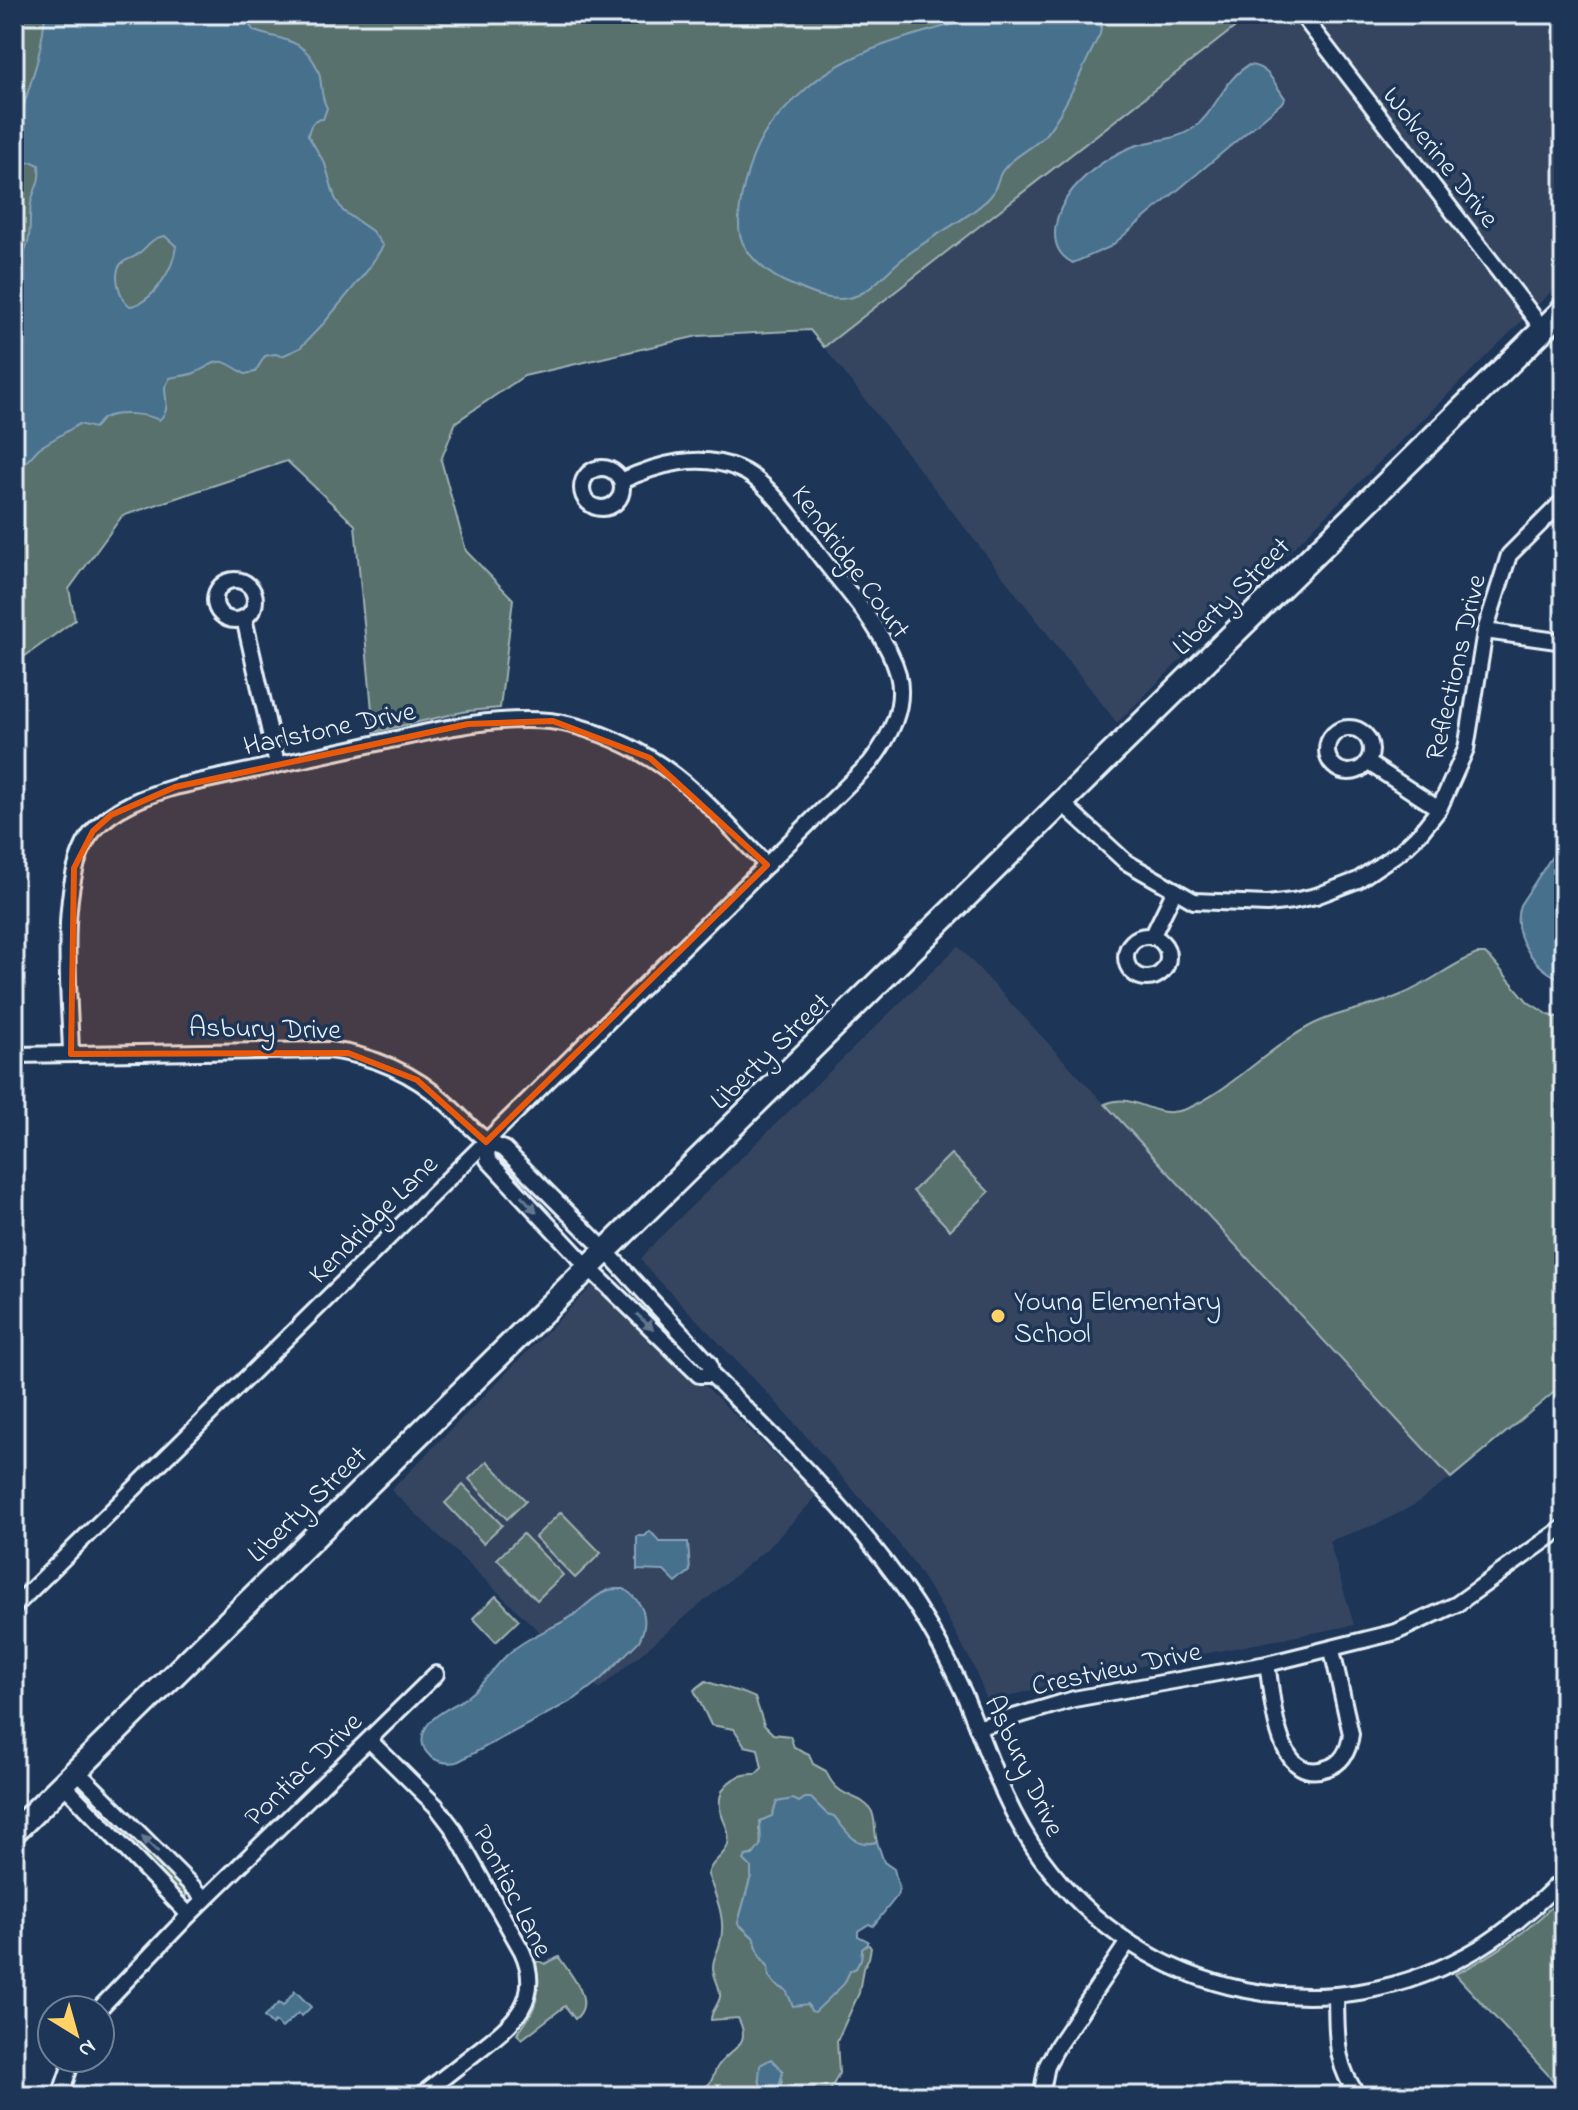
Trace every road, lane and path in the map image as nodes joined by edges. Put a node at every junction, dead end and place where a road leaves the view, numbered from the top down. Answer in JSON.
{"nodes":[{"id":1,"x":1301,"y":14,"type":"edge"},
{"id":2,"x":1564,"y":309,"type":"edge"},
{"id":3,"x":1543,"y":329,"type":"junction"},
{"id":4,"x":621,"y":481,"type":"dead end"},
{"id":5,"x":1564,"y":500,"type":"edge"},
{"id":6,"x":244,"y":618,"type":"dead end"},
{"id":7,"x":1485,"y":631,"type":"junction"},
{"id":8,"x":1564,"y":642,"type":"edge"},
{"id":9,"x":1367,"y":762,"type":"dead end"},
{"id":10,"x":277,"y":764,"type":"junction"},
{"id":11,"x":1062,"y":803,"type":"junction"},
{"id":12,"x":1439,"y":809,"type":"junction"},
{"id":13,"x":767,"y":865,"type":"junction"},
{"id":14,"x":1175,"y":890,"type":"junction"},
{"id":15,"x":1152,"y":937,"type":"dead end"},
{"id":16,"x":71,"y":1054,"type":"junction"},
{"id":17,"x":14,"y":1055,"type":"edge"},
{"id":18,"x":486,"y":1142,"type":"junction"},
{"id":19,"x":606,"y":1251,"type":"junction"},
{"id":20,"x":589,"y":1268,"type":"junction"},
{"id":21,"x":712,"y":1375,"type":"junction"},
{"id":22,"x":1564,"y":1527,"type":"edge"},
{"id":23,"x":17,"y":1598,"type":"edge"},
{"id":24,"x":1332,"y":1650,"type":"junction"},
{"id":25,"x":1267,"y":1664,"type":"junction"},
{"id":26,"x":436,"y":1674,"type":"dead end"},
{"id":27,"x":977,"y":1728,"type":"junction"},
{"id":28,"x":369,"y":1740,"type":"junction"},
{"id":29,"x":70,"y":1777,"type":"junction"},
{"id":30,"x":14,"y":1832,"type":"edge"},
{"id":31,"x":1564,"y":1878,"type":"edge"},
{"id":32,"x":205,"y":1899,"type":"junction"},
{"id":33,"x":189,"y":1915,"type":"junction"},
{"id":34,"x":1128,"y":1942,"type":"junction"},
{"id":35,"x":113,"y":1994,"type":"edge"},
{"id":36,"x":1336,"y":1996,"type":"junction"},
{"id":37,"x":68,"y":2074,"type":"edge"},
{"id":38,"x":60,"y":2096,"type":"edge"},
{"id":39,"x":420,"y":2096,"type":"edge"},
{"id":40,"x":1041,"y":2096,"type":"edge"},
{"id":41,"x":1359,"y":2096,"type":"edge"}],
"edges":[{"from":1,"to":3,"type":"street","name":"Wolverine Drive"},
{"from":2,"to":3,"type":"street","name":"Liberty Street"},
{"from":3,"to":11,"type":"street","name":"Liberty Street"},
{"from":4,"to":13,"type":"street","name":"Kendridge Court"},
{"from":5,"to":7,"type":"street","name":"Reflections Drive"},
{"from":6,"to":10,"type":"street"},
{"from":7,"to":8,"type":"street"},
{"from":7,"to":12,"type":"street","name":"Reflections Drive"},
{"from":9,"to":12,"type":"street"},
{"from":10,"to":13,"type":"street","name":"Harlstone Drive"},
{"from":10,"to":16,"type":"street","name":"Harlstone Drive"},
{"from":11,"to":14,"type":"street","name":"Reflections Drive"},
{"from":11,"to":19,"type":"street","name":"Liberty Street"},
{"from":12,"to":14,"type":"street","name":"Reflections Drive"},
{"from":13,"to":18,"type":"street","name":"Kendridge Lane"},
{"from":14,"to":15,"type":"street"},
{"from":16,"to":17,"type":"street","name":"Asbury Drive"},
{"from":16,"to":18,"type":"street","name":"Asbury Drive"},
{"from":18,"to":19,"type":"street","name":"Asbury Drive"},
{"from":18,"to":20,"type":"street","name":"Asbury Drive","one_way":true},
{"from":18,"to":23,"type":"street","name":"Kendridge Lane"},
{"from":19,"to":20,"type":"street","name":"Liberty Street"},
{"from":19,"to":21,"type":"street","name":"Asbury Drive"},
{"from":20,"to":21,"type":"street","name":"Asbury Drive","one_way":true},
{"from":20,"to":29,"type":"street","name":"Liberty Street"},
{"from":21,"to":27,"type":"street","name":"Asbury Drive"},
{"from":22,"to":24,"type":"street","name":"Crestview Drive"},
{"from":24,"to":25,"type":"street","name":"Crestview Drive"},
{"from":24,"to":25,"type":"street"},
{"from":25,"to":27,"type":"street","name":"Crestview Drive"},
{"from":26,"to":28,"type":"street","name":"Pontiac Drive"},
{"from":27,"to":34,"type":"street","name":"Asbury Drive"},
{"from":28,"to":32,"type":"street","name":"Pontiac Drive"},
{"from":28,"to":39,"type":"street","name":"Pontiac Lane"},
{"from":29,"to":30,"type":"street","name":"Liberty Street"},
{"from":32,"to":29,"type":"street","one_way":true},
{"from":29,"to":33,"type":"street"},
{"from":31,"to":36,"type":"street","name":"Asbury Drive"},
{"from":32,"to":33,"type":"street","name":"Pontiac Drive"},
{"from":33,"to":35,"type":"street","name":"Pontiac Drive"},
{"from":34,"to":36,"type":"street","name":"Asbury Drive"},
{"from":34,"to":40,"type":"street"},
{"from":36,"to":41,"type":"street"},
{"from":37,"to":38,"type":"street"}]}
